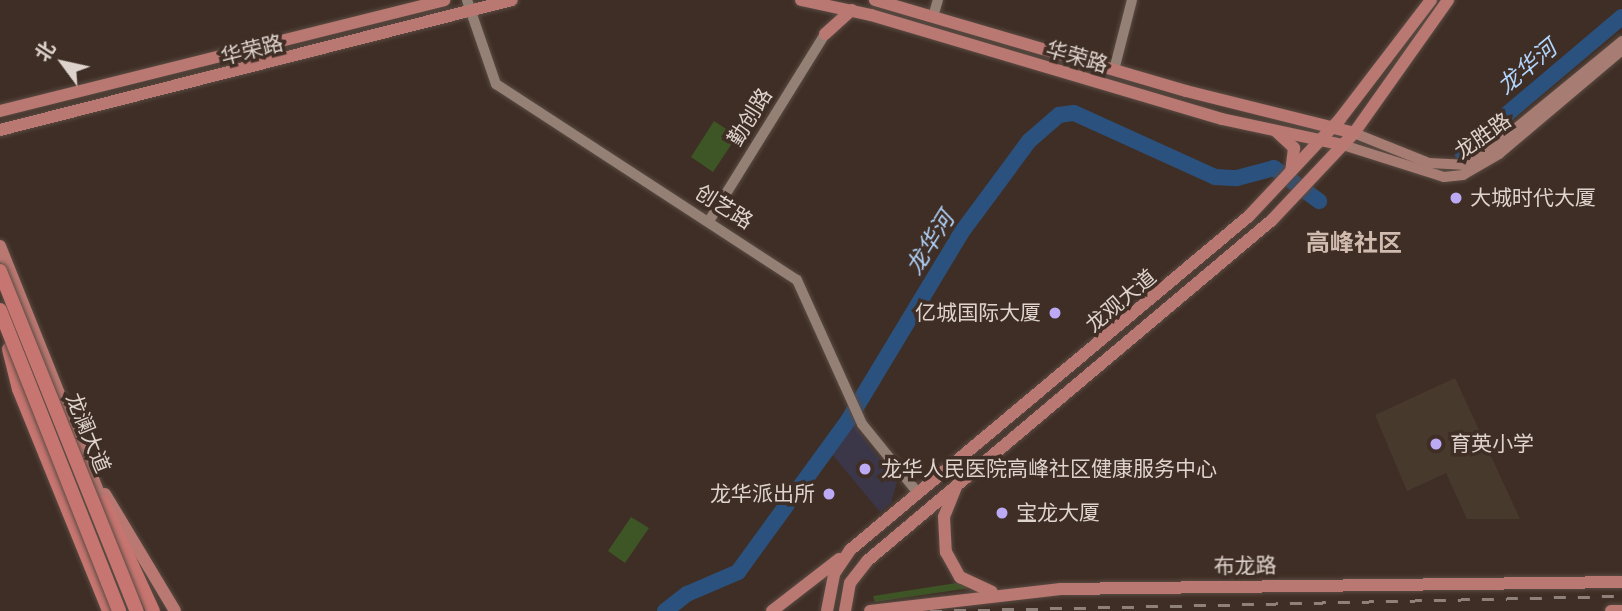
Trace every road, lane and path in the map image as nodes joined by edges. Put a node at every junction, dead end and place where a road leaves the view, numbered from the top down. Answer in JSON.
{"nodes":[{"id":1,"x":444,"y":0,"type":"edge"},
{"id":2,"x":512,"y":0,"type":"edge"},
{"id":3,"x":875,"y":0,"type":"edge"},
{"id":4,"x":937,"y":0,"type":"edge"},
{"id":5,"x":1132,"y":0,"type":"edge"},
{"id":6,"x":1430,"y":0,"type":"edge"},
{"id":7,"x":1448,"y":0,"type":"edge"},
{"id":8,"x":807,"y":1,"type":"edge"},
{"id":9,"x":469,"y":5,"type":"edge"},
{"id":10,"x":852,"y":10,"type":"junction"},
{"id":11,"x":933,"y":17,"type":"junction"},
{"id":12,"x":825,"y":34,"type":"junction"},
{"id":13,"x":1622,"y":41,"type":"edge"},
{"id":14,"x":1622,"y":50,"type":"edge"},
{"id":15,"x":1114,"y":70,"type":"junction"},
{"id":16,"x":1227,"y":101,"type":"junction"},
{"id":17,"x":0,"y":111,"type":"edge"},
{"id":18,"x":1222,"y":119,"type":"junction"},
{"id":19,"x":1334,"y":125,"type":"junction"},
{"id":20,"x":1273,"y":129,"type":"junction"},
{"id":21,"x":0,"y":130,"type":"edge"},
{"id":22,"x":1354,"y":133,"type":"junction"},
{"id":23,"x":1321,"y":140,"type":"junction"},
{"id":24,"x":1343,"y":145,"type":"junction"},
{"id":25,"x":1295,"y":165,"type":"junction"},
{"id":26,"x":709,"y":221,"type":"junction"},
{"id":27,"x":0,"y":246,"type":"edge"},
{"id":28,"x":0,"y":271,"type":"edge"},
{"id":29,"x":0,"y":310,"type":"edge"},
{"id":30,"x":0,"y":327,"type":"edge"},
{"id":31,"x":9,"y":349,"type":"joint"},
{"id":32,"x":80,"y":447,"type":"junction"},
{"id":33,"x":55,"y":456,"type":"junction"},
{"id":34,"x":87,"y":465,"type":"junction"},
{"id":35,"x":69,"y":472,"type":"junction"},
{"id":36,"x":960,"y":480,"type":"junction"},
{"id":37,"x":918,"y":493,"type":"junction"},
{"id":38,"x":103,"y":502,"type":"joint"},
{"id":39,"x":850,"y":550,"type":"junction"},
{"id":40,"x":1622,"y":582,"type":"edge"},
{"id":41,"x":999,"y":594,"type":"junction"},
{"id":42,"x":146,"y":610,"type":"edge"},
{"id":43,"x":109,"y":611,"type":"edge"},
{"id":44,"x":120,"y":611,"type":"edge"},
{"id":45,"x":175,"y":611,"type":"edge"},
{"id":46,"x":772,"y":611,"type":"edge"},
{"id":47,"x":827,"y":611,"type":"edge"},
{"id":48,"x":845,"y":611,"type":"edge"},
{"id":49,"x":870,"y":611,"type":"edge"},
{"id":50,"x":1611,"y":611,"type":"edge"},
{"id":51,"x":1622,"y":611,"type":"edge"}],
"edges":[{"from":1,"to":17,"type":"main road","name":"华荣路"},
{"from":2,"to":9,"type":"main road","name":"华荣路"},
{"from":3,"to":11,"type":"main road","name":"华荣路"},
{"from":4,"to":11,"type":"street"},
{"from":5,"to":15,"type":"street"},
{"from":6,"to":19,"type":"main road","name":"龙观大道"},
{"from":7,"to":22,"type":"main road","name":"龙观大道"},
{"from":8,"to":10,"type":"main road","name":"华荣路"},
{"from":8,"to":12,"type":"main road"},
{"from":9,"to":21,"type":"main road","name":"华荣路"},
{"from":9,"to":26,"type":"street","name":"创艺路"},
{"from":10,"to":12,"type":"main road"},
{"from":10,"to":18,"type":"main road","name":"华荣路"},
{"from":11,"to":15,"type":"main road","name":"华荣路"},
{"from":12,"to":26,"type":"street","name":"勤创路"},
{"from":13,"to":22,"type":"main road","name":"龙胜路"},
{"from":14,"to":24,"type":"main road","name":"龙胜路"},
{"from":15,"to":16,"type":"main road","name":"华荣路"},
{"from":16,"to":18,"type":"main road"},
{"from":16,"to":19,"type":"main road","name":"华荣路"},
{"from":18,"to":20,"type":"main road","name":"华荣路"},
{"from":19,"to":22,"type":"main road","name":"华荣路"},
{"from":19,"to":23,"type":"main road","name":"龙观大道"},
{"from":20,"to":23,"type":"main road","name":"华荣路"},
{"from":20,"to":25,"type":"main road"},
{"from":22,"to":24,"type":"main road","name":"龙观大道"},
{"from":23,"to":24,"type":"main road","name":"华荣路"},
{"from":23,"to":25,"type":"main road","name":"龙观大道"},
{"from":24,"to":36,"type":"main road","name":"龙观大道"},
{"from":25,"to":37,"type":"main road","name":"龙观大道"},
{"from":26,"to":37,"type":"street","name":"创艺路"},
{"from":27,"to":32,"type":"main road"},
{"from":28,"to":42,"type":"highway","name":"龙澜大道","bridge":true},
{"from":29,"to":44,"type":"highway","name":"龙澜大道","bridge":true},
{"from":30,"to":31,"type":"main road"},
{"from":31,"to":33,"type":"highway"},
{"from":32,"to":33,"type":"main road"},
{"from":32,"to":34,"type":"main road"},
{"from":33,"to":35,"type":"main road"},
{"from":33,"to":43,"type":"highway"},
{"from":34,"to":35,"type":"main road"},
{"from":34,"to":38,"type":"main road"},
{"from":34,"to":45,"type":"main road"},
{"from":35,"to":44,"type":"main road"},
{"from":36,"to":41,"type":"main road"},
{"from":36,"to":48,"type":"main road","name":"龙观大道"},
{"from":37,"to":39,"type":"main road","name":"龙观大道"},
{"from":38,"to":42,"type":"highway"},
{"from":39,"to":46,"type":"main road"},
{"from":39,"to":47,"type":"main road","name":"龙观大道"},
{"from":40,"to":41,"type":"main road","name":"布龙路"},
{"from":41,"to":49,"type":"main road","name":"布龙路"},
{"from":50,"to":51,"type":"main road"}]}
